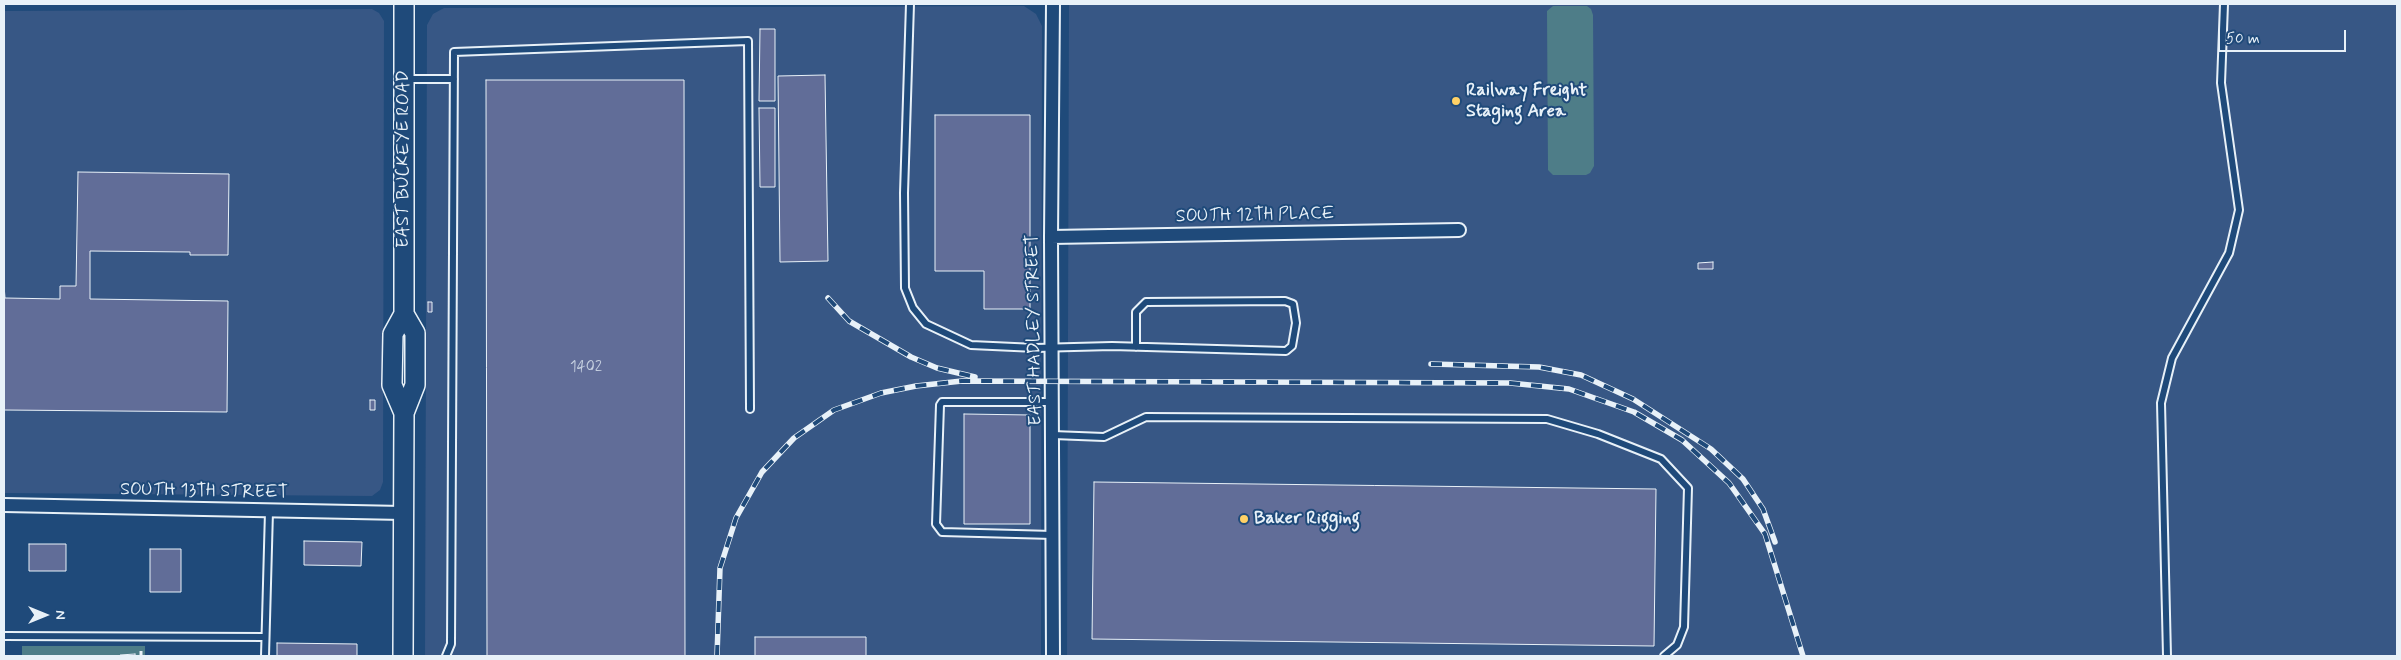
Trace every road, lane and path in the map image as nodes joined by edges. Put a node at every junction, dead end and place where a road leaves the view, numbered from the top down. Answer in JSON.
{"nodes":[{"id":1,"x":404,"y":4,"type":"edge"},
{"id":2,"x":910,"y":4,"type":"edge"},
{"id":3,"x":1053,"y":4,"type":"edge"},
{"id":4,"x":2224,"y":4,"type":"edge"},
{"id":5,"x":454,"y":79,"type":"junction"},
{"id":6,"x":404,"y":80,"type":"junction"},
{"id":7,"x":1459,"y":230,"type":"dead end"},
{"id":8,"x":1051,"y":237,"type":"junction"},
{"id":9,"x":1053,"y":346,"type":"junction"},
{"id":10,"x":1136,"y":347,"type":"junction"},
{"id":11,"x":1053,"y":402,"type":"junction"},
{"id":12,"x":750,"y":409,"type":"dead end"},
{"id":13,"x":1053,"y":435,"type":"junction"},
{"id":14,"x":4,"y":505,"type":"edge"},
{"id":15,"x":269,"y":511,"type":"junction"},
{"id":16,"x":403,"y":513,"type":"junction"},
{"id":17,"x":1053,"y":535,"type":"junction"},
{"id":18,"x":4,"y":636,"type":"edge"},
{"id":19,"x":265,"y":637,"type":"junction"},
{"id":20,"x":265,"y":656,"type":"edge"},
{"id":21,"x":403,"y":656,"type":"edge"},
{"id":22,"x":446,"y":656,"type":"edge"},
{"id":23,"x":1053,"y":656,"type":"edge"},
{"id":24,"x":1664,"y":656,"type":"edge"},
{"id":25,"x":2167,"y":656,"type":"edge"}],
"edges":[{"from":1,"to":6,"type":"main road","name":"EAST BUCKEYE ROAD"},
{"from":2,"to":9,"type":"lane"},
{"from":3,"to":8,"type":"street","name":"EAST HADLEY STREET"},
{"from":4,"to":25,"type":"lane"},
{"from":5,"to":6,"type":"lane"},
{"from":5,"to":12,"type":"lane"},
{"from":5,"to":22,"type":"lane"},
{"from":6,"to":16,"type":"main road","name":"EAST BUCKEYE ROAD"},
{"from":7,"to":8,"type":"street","name":"SOUTH 12TH PLACE"},
{"from":8,"to":9,"type":"street","name":"EAST HADLEY STREET"},
{"from":9,"to":10,"type":"lane"},
{"from":9,"to":11,"type":"street","name":"EAST HADLEY STREET"},
{"from":10,"to":10,"type":"lane"},
{"from":11,"to":13,"type":"street","name":"EAST HADLEY STREET"},
{"from":11,"to":17,"type":"lane"},
{"from":13,"to":17,"type":"street","name":"EAST HADLEY STREET"},
{"from":13,"to":24,"type":"lane"},
{"from":14,"to":15,"type":"street","name":"SOUTH 13TH STREET"},
{"from":15,"to":16,"type":"street","name":"SOUTH 13TH STREET"},
{"from":15,"to":19,"type":"lane"},
{"from":16,"to":21,"type":"main road","name":"EAST BUCKEYE ROAD"},
{"from":17,"to":23,"type":"street","name":"EAST HADLEY STREET"},
{"from":18,"to":19,"type":"lane"},
{"from":19,"to":20,"type":"lane"}]}
